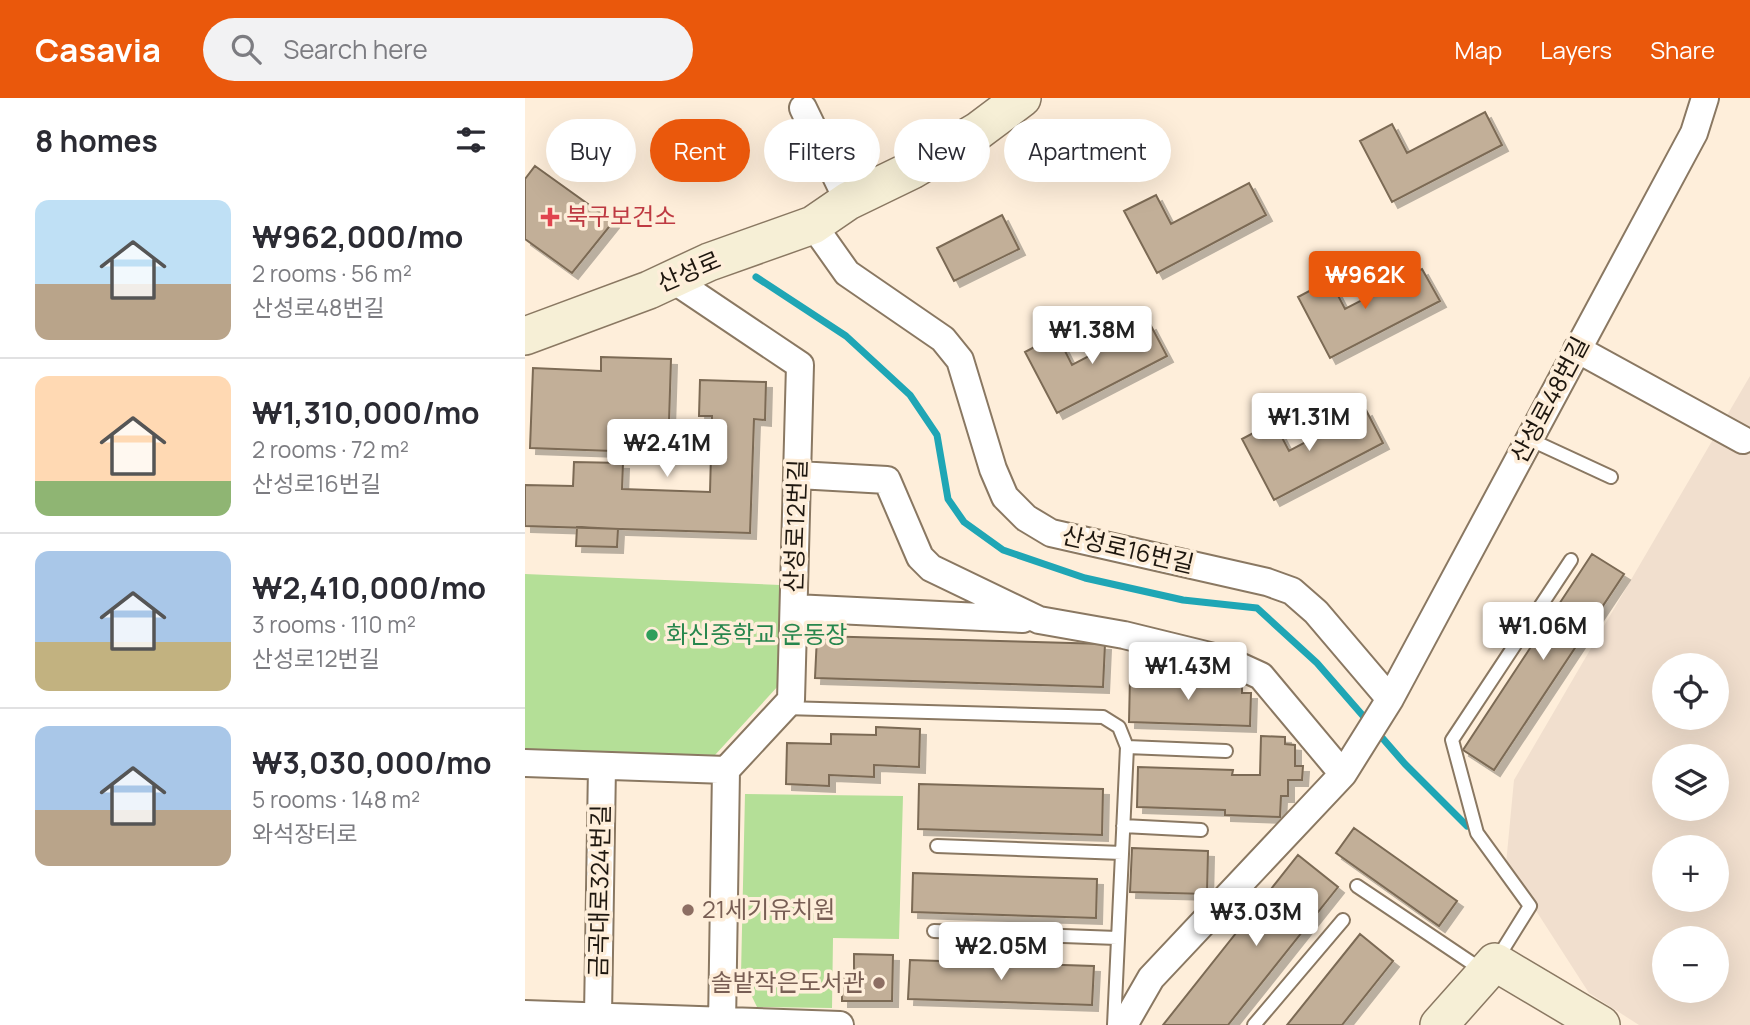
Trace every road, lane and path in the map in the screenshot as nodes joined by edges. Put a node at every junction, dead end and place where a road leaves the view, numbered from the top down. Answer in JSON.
{"nodes":[{"id":1,"x":1022,"y":98,"type":"edge"},
{"id":2,"x":1705,"y":98,"type":"edge"},
{"id":3,"x":803,"y":108,"type":"dead end"},
{"id":4,"x":848,"y":201,"type":"junction"},
{"id":5,"x":813,"y":225,"type":"junction"},
{"id":6,"x":671,"y":279,"type":"junction"},
{"id":7,"x":525,"y":336,"type":"edge"},
{"id":8,"x":1577,"y":349,"type":"junction"},
{"id":9,"x":1531,"y":440,"type":"junction"},
{"id":10,"x":1743,"y":440,"type":"dead end"},
{"id":11,"x":798,"y":475,"type":"junction"},
{"id":12,"x":1611,"y":477,"type":"dead end"},
{"id":13,"x":1571,"y":560,"type":"dead end"},
{"id":14,"x":794,"y":608,"type":"junction"},
{"id":15,"x":1039,"y":620,"type":"junction"},
{"id":16,"x":1390,"y":699,"type":"junction"},
{"id":17,"x":783,"y":708,"type":"junction"},
{"id":18,"x":1127,"y":747,"type":"junction"},
{"id":19,"x":1226,"y":751,"type":"dead end"},
{"id":20,"x":525,"y":763,"type":"edge"},
{"id":21,"x":602,"y":766,"type":"junction"},
{"id":22,"x":726,"y":770,"type":"junction"},
{"id":23,"x":1343,"y":774,"type":"junction"},
{"id":24,"x":1123,"y":827,"type":"junction"},
{"id":25,"x":1201,"y":830,"type":"dead end"},
{"id":26,"x":937,"y":846,"type":"dead end"},
{"id":27,"x":1122,"y":853,"type":"junction"},
{"id":28,"x":1357,"y":886,"type":"dead end"},
{"id":29,"x":1343,"y":920,"type":"dead end"},
{"id":30,"x":934,"y":931,"type":"dead end"},
{"id":31,"x":1117,"y":938,"type":"junction"},
{"id":32,"x":1491,"y":967,"type":"junction"},
{"id":33,"x":525,"y":1014,"type":"edge"},
{"id":34,"x":598,"y":1016,"type":"junction"},
{"id":35,"x":722,"y":1022,"type":"edge"},
{"id":36,"x":840,"y":1025,"type":"edge"},
{"id":37,"x":1114,"y":1025,"type":"edge"},
{"id":38,"x":1124,"y":1025,"type":"edge"},
{"id":39,"x":1254,"y":1025,"type":"edge"},
{"id":40,"x":1439,"y":1025,"type":"edge"},
{"id":41,"x":1601,"y":1025,"type":"edge"}],
"edges":[{"from":1,"to":4,"type":"main road","name":"산성로"},
{"from":2,"to":8,"type":"street","name":"산성로48번길"},
{"from":3,"to":4,"type":"street"},
{"from":4,"to":5,"type":"main road","name":"산성로"},
{"from":5,"to":6,"type":"main road","name":"산성로"},
{"from":5,"to":16,"type":"street","name":"산성로16번길"},
{"from":6,"to":7,"type":"main road","name":"산성로"},
{"from":6,"to":11,"type":"street","name":"산성로12번길"},
{"from":8,"to":9,"type":"street","name":"산성로48번길"},
{"from":8,"to":10,"type":"street"},
{"from":9,"to":12,"type":"lane"},
{"from":9,"to":16,"type":"street","name":"산성로48번길"},
{"from":11,"to":14,"type":"street","name":"산성로12번길"},
{"from":11,"to":15,"type":"street"},
{"from":13,"to":32,"type":"lane"},
{"from":14,"to":15,"type":"street"},
{"from":14,"to":17,"type":"street","name":"산성로12번길"},
{"from":15,"to":23,"type":"street"},
{"from":16,"to":23,"type":"street","name":"산성로48번길"},
{"from":17,"to":18,"type":"lane"},
{"from":17,"to":22,"type":"street","name":"산성로12번길"},
{"from":18,"to":19,"type":"lane"},
{"from":18,"to":24,"type":"lane"},
{"from":20,"to":21,"type":"street"},
{"from":21,"to":22,"type":"street"},
{"from":21,"to":34,"type":"street","name":"금곡대로324번길"},
{"from":22,"to":35,"type":"street"},
{"from":23,"to":38,"type":"street","name":"산성로48번길"},
{"from":24,"to":25,"type":"lane"},
{"from":24,"to":27,"type":"lane"},
{"from":26,"to":27,"type":"lane"},
{"from":27,"to":31,"type":"lane"},
{"from":28,"to":32,"type":"lane"},
{"from":29,"to":39,"type":"lane"},
{"from":30,"to":31,"type":"lane"},
{"from":31,"to":37,"type":"lane"},
{"from":32,"to":40,"type":"main road"},
{"from":32,"to":41,"type":"main road"},
{"from":33,"to":34,"type":"street"},
{"from":34,"to":35,"type":"street"},
{"from":35,"to":36,"type":"street"}]}
